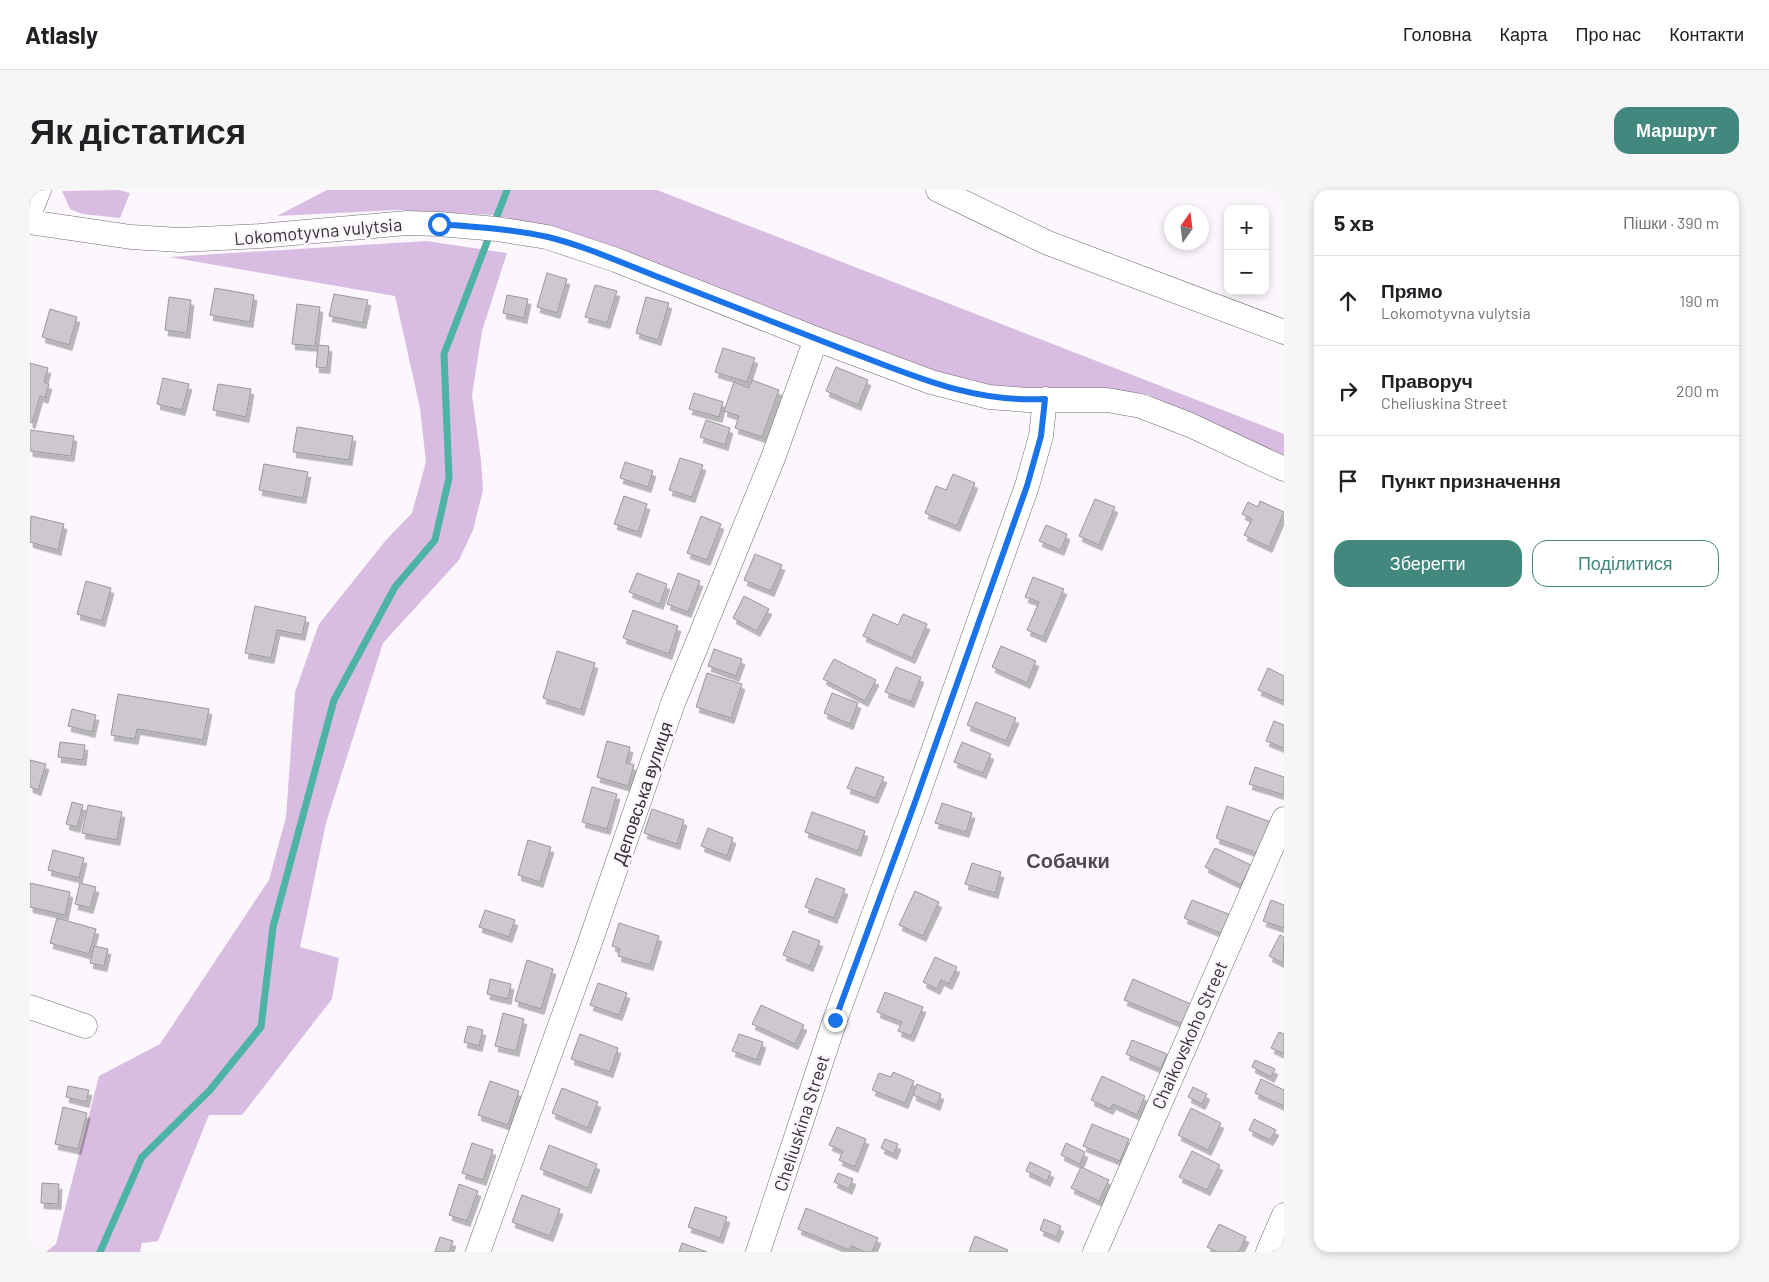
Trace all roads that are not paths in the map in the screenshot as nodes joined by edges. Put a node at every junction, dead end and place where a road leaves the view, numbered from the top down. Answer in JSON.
{"nodes":[{"id":1,"x":938,"y":190,"type":"edge"},
{"id":2,"x":33,"y":205,"type":"edge"},
{"id":3,"x":1284,"y":332,"type":"edge"},
{"id":4,"x":816,"y":339,"type":"junction"},
{"id":5,"x":1045,"y":399,"type":"junction"},
{"id":6,"x":1284,"y":469,"type":"edge"},
{"id":7,"x":1284,"y":819,"type":"edge"},
{"id":8,"x":30,"y":1007,"type":"edge"},
{"id":9,"x":85,"y":1026,"type":"dead end"},
{"id":10,"x":1284,"y":1215,"type":"edge"},
{"id":11,"x":478,"y":1252,"type":"edge"},
{"id":12,"x":758,"y":1252,"type":"edge"},
{"id":13,"x":1095,"y":1252,"type":"edge"},
{"id":14,"x":1268,"y":1252,"type":"edge"}],
"edges":[{"from":1,"to":3,"type":"street"},
{"from":2,"to":4,"type":"street","name":"Lokomotyvna vulytsia"},
{"from":4,"to":5,"type":"street","name":"Lokomotyvna vulytsia"},
{"from":4,"to":11,"type":"street","name":"Деповська вулиця"},
{"from":5,"to":6,"type":"street","name":"Lokomotyvna vulytsia"},
{"from":5,"to":12,"type":"street","name":"Cheliuskina Street"},
{"from":7,"to":13,"type":"street","name":"Chaikovskoho Street"},
{"from":8,"to":9,"type":"street"},
{"from":10,"to":14,"type":"street"}]}
